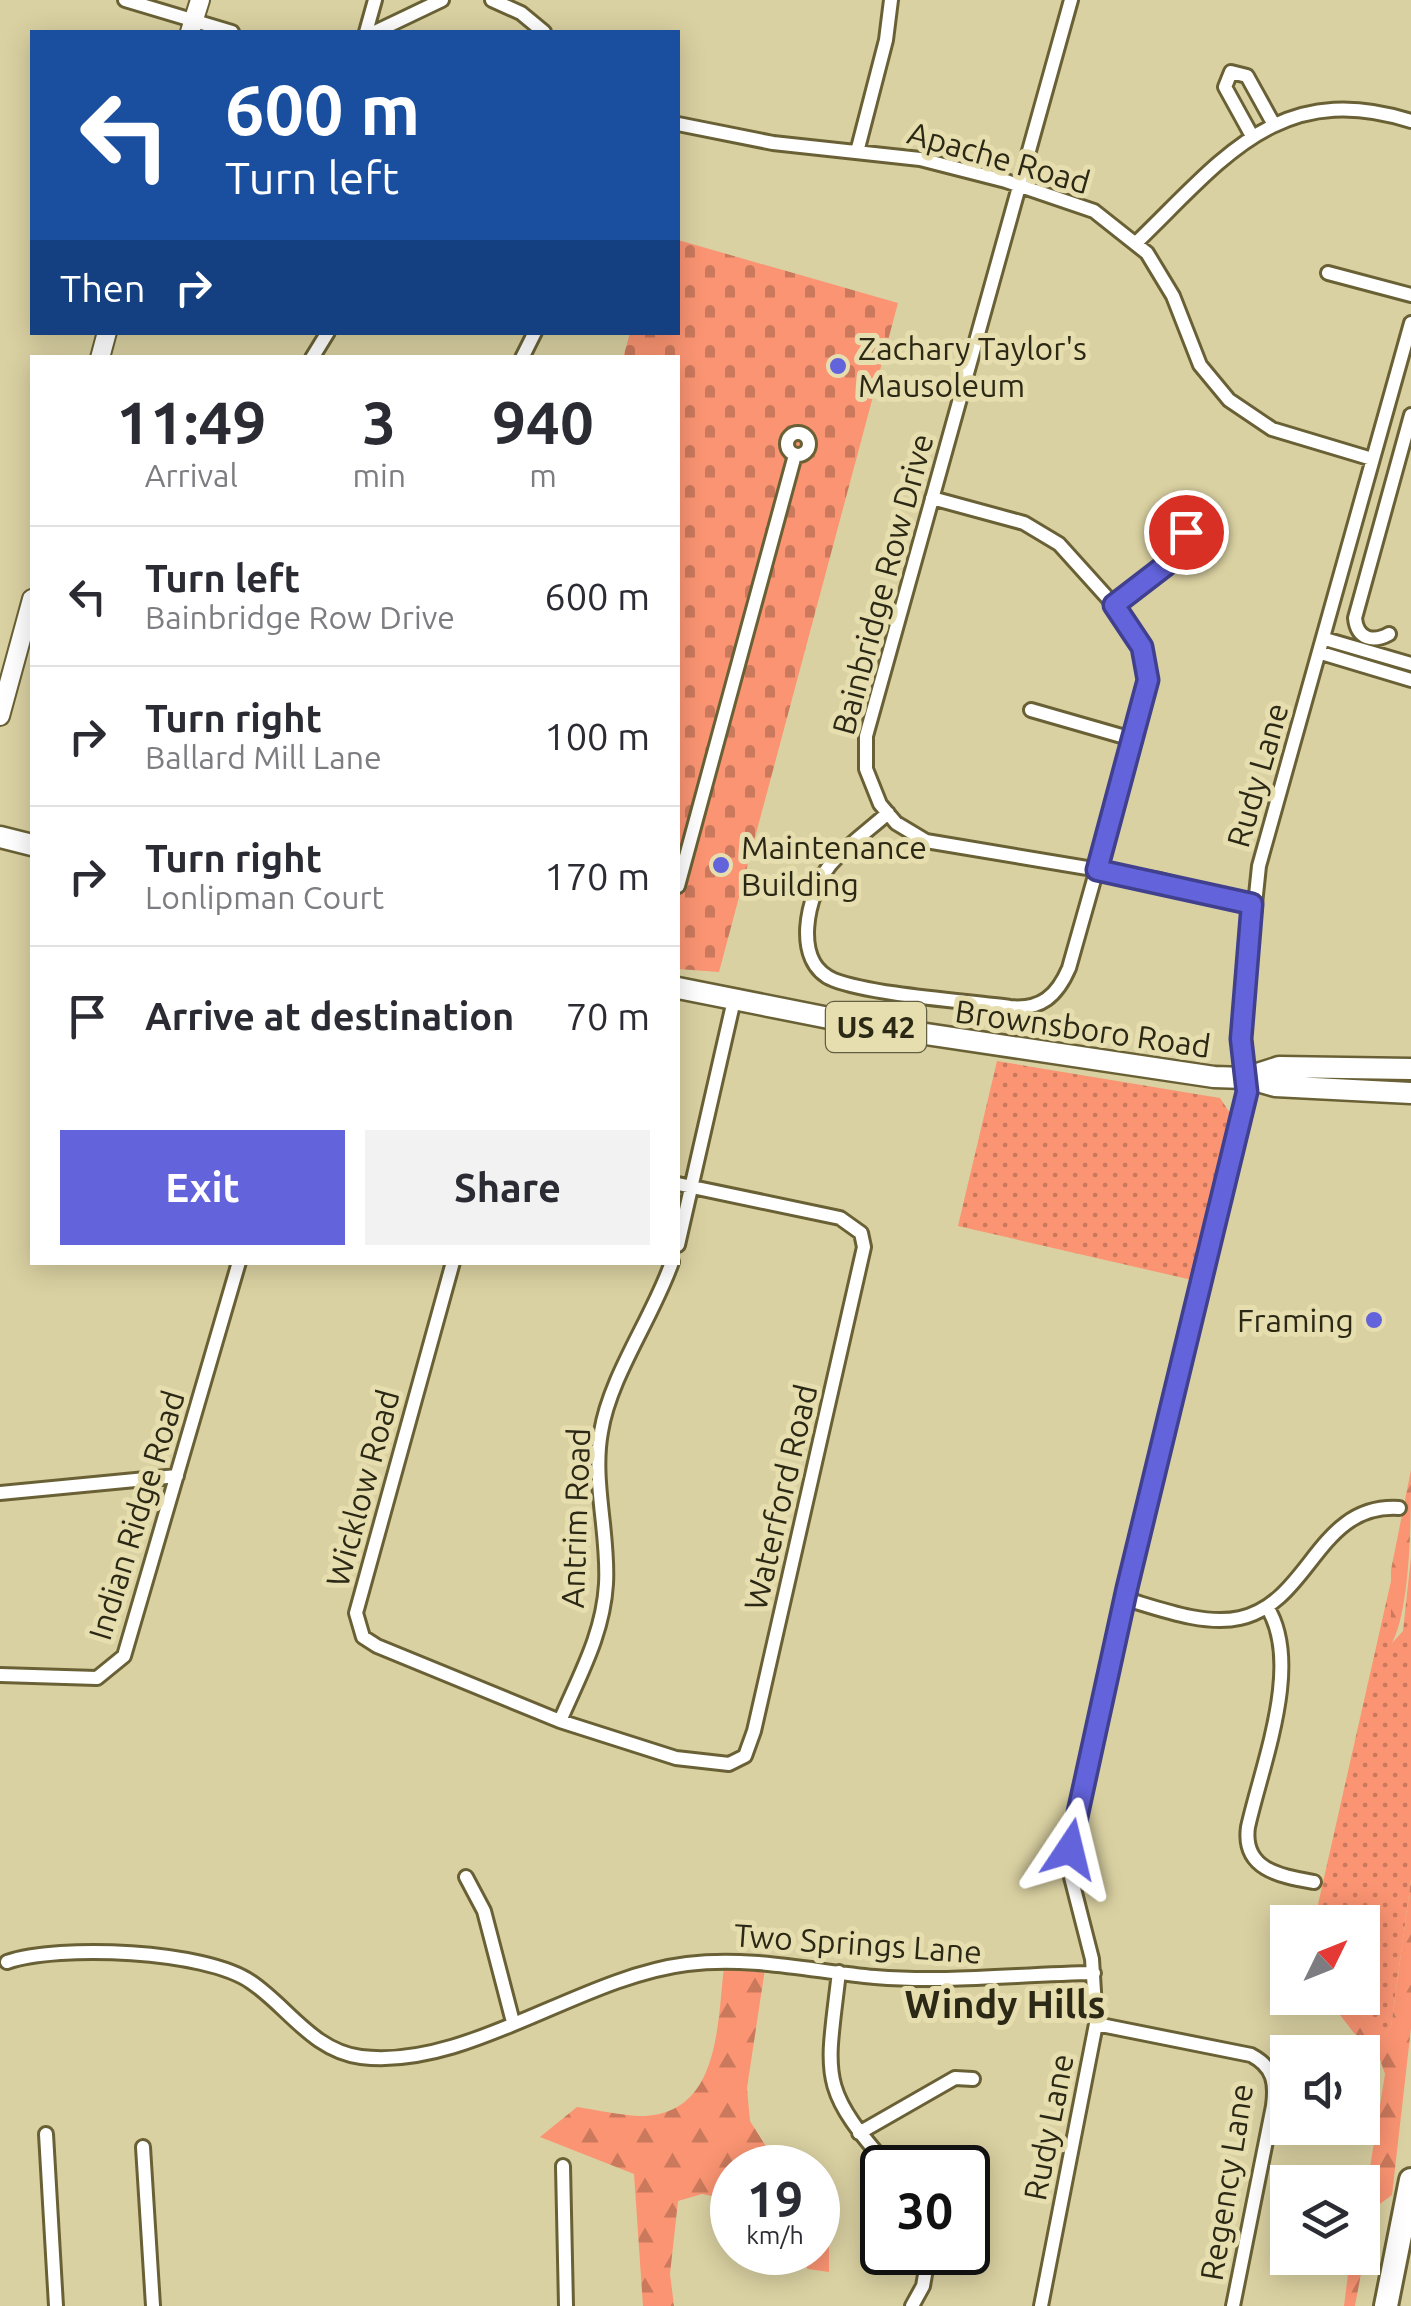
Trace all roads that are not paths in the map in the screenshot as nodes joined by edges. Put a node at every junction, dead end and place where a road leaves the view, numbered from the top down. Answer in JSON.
{"nodes":[{"id":1,"x":125,"y":0,"type":"edge"},
{"id":2,"x":200,"y":0,"type":"edge"},
{"id":3,"x":375,"y":0,"type":"edge"},
{"id":4,"x":442,"y":0,"type":"edge"},
{"id":5,"x":492,"y":0,"type":"edge"},
{"id":6,"x":891,"y":0,"type":"edge"},
{"id":7,"x":1070,"y":0,"type":"edge"},
{"id":8,"x":191,"y":28,"type":"edge"},
{"id":9,"x":367,"y":30,"type":"edge"},
{"id":10,"x":379,"y":30,"type":"edge"},
{"id":11,"x":541,"y":30,"type":"edge"},
{"id":12,"x":1411,"y":121,"type":"edge"},
{"id":13,"x":1273,"y":123,"type":"junction"},
{"id":14,"x":680,"y":124,"type":"edge"},
{"id":15,"x":1252,"y":136,"type":"junction"},
{"id":16,"x":858,"y":152,"type":"junction"},
{"id":17,"x":1019,"y":186,"type":"junction"},
{"id":18,"x":1137,"y":242,"type":"junction"},
{"id":19,"x":1328,"y":273,"type":"dead end"},
{"id":20,"x":1411,"y":295,"type":"edge"},
{"id":21,"x":1411,"y":323,"type":"edge"},
{"id":22,"x":1411,"y":416,"type":"edge"},
{"id":23,"x":795,"y":455,"type":"dead end"},
{"id":24,"x":1372,"y":458,"type":"junction"},
{"id":25,"x":932,"y":498,"type":"junction"},
{"id":26,"x":1192,"y":514,"type":"dead end"},
{"id":27,"x":1114,"y":605,"type":"junction"},
{"id":28,"x":30,"y":606,"type":"edge"},
{"id":29,"x":1389,"y":634,"type":"dead end"},
{"id":30,"x":1325,"y":639,"type":"junction"},
{"id":31,"x":1321,"y":654,"type":"junction"},
{"id":32,"x":1411,"y":664,"type":"edge"},
{"id":33,"x":1411,"y":680,"type":"edge"},
{"id":34,"x":1031,"y":710,"type":"dead end"},
{"id":35,"x":0,"y":716,"type":"edge"},
{"id":36,"x":1132,"y":739,"type":"junction"},
{"id":37,"x":888,"y":813,"type":"junction"},
{"id":38,"x":0,"y":838,"type":"edge"},
{"id":39,"x":30,"y":845,"type":"edge"},
{"id":40,"x":1097,"y":870,"type":"junction"},
{"id":41,"x":680,"y":879,"type":"edge"},
{"id":42,"x":1252,"y":904,"type":"junction"},
{"id":43,"x":680,"y":988,"type":"edge"},
{"id":44,"x":734,"y":1000,"type":"junction"},
{"id":45,"x":1411,"y":1069,"type":"edge"},
{"id":46,"x":1245,"y":1078,"type":"junction"},
{"id":47,"x":1411,"y":1094,"type":"edge"},
{"id":48,"x":684,"y":1185,"type":"edge"},
{"id":49,"x":680,"y":1225,"type":"edge"},
{"id":50,"x":238,"y":1265,"type":"edge"},
{"id":51,"x":453,"y":1265,"type":"edge"},
{"id":52,"x":671,"y":1265,"type":"edge"},
{"id":53,"x":177,"y":1476,"type":"junction"},
{"id":54,"x":0,"y":1492,"type":"edge"},
{"id":55,"x":1399,"y":1508,"type":"dead end"},
{"id":56,"x":1126,"y":1600,"type":"junction"},
{"id":57,"x":1267,"y":1607,"type":"junction"},
{"id":58,"x":0,"y":1675,"type":"edge"},
{"id":59,"x":560,"y":1721,"type":"junction"},
{"id":60,"x":466,"y":1877,"type":"dead end"},
{"id":61,"x":1314,"y":1882,"type":"dead end"},
{"id":62,"x":7,"y":1962,"type":"dead end"},
{"id":63,"x":840,"y":1972,"type":"junction"},
{"id":64,"x":1094,"y":1973,"type":"junction"},
{"id":65,"x":512,"y":2022,"type":"junction"},
{"id":66,"x":1096,"y":2024,"type":"junction"},
{"id":67,"x":973,"y":2079,"type":"dead end"},
{"id":68,"x":46,"y":2134,"type":"dead end"},
{"id":69,"x":860,"y":2134,"type":"junction"},
{"id":70,"x":870,"y":2145,"type":"edge"},
{"id":71,"x":143,"y":2147,"type":"dead end"},
{"id":72,"x":563,"y":2166,"type":"dead end"},
{"id":73,"x":1411,"y":2180,"type":"edge"},
{"id":74,"x":925,"y":2275,"type":"edge"},
{"id":75,"x":56,"y":2306,"type":"edge"},
{"id":76,"x":153,"y":2306,"type":"edge"},
{"id":77,"x":566,"y":2306,"type":"edge"},
{"id":78,"x":912,"y":2306,"type":"edge"},
{"id":79,"x":1041,"y":2306,"type":"edge"},
{"id":80,"x":1233,"y":2306,"type":"edge"},
{"id":81,"x":1386,"y":2306,"type":"edge"}],
"edges":[{"from":1,"to":8,"type":"street"},
{"from":2,"to":8,"type":"street"},
{"from":3,"to":9,"type":"street"},
{"from":4,"to":10,"type":"street"},
{"from":5,"to":11,"type":"street"},
{"from":6,"to":16,"type":"street"},
{"from":7,"to":17,"type":"street","name":"Bainbridge Row Drive"},
{"from":12,"to":13,"type":"street"},
{"from":13,"to":15,"type":"street"},
{"from":13,"to":15,"type":"street"},
{"from":14,"to":16,"type":"street","name":"Apache Road"},
{"from":15,"to":18,"type":"street"},
{"from":16,"to":17,"type":"street","name":"Apache Road"},
{"from":17,"to":18,"type":"street","name":"Apache Road"},
{"from":17,"to":25,"type":"street","name":"Bainbridge Row Drive"},
{"from":18,"to":24,"type":"street","name":"Apache Road"},
{"from":19,"to":20,"type":"street"},
{"from":21,"to":24,"type":"street","name":"Rudy Lane"},
{"from":22,"to":29,"type":"street"},
{"from":23,"to":41,"type":"street"},
{"from":24,"to":30,"type":"street","name":"Rudy Lane"},
{"from":25,"to":27,"type":"street"},
{"from":25,"to":37,"type":"street","name":"Bainbridge Row Drive"},
{"from":26,"to":27,"type":"street"},
{"from":27,"to":36,"type":"street"},
{"from":28,"to":35,"type":"street"},
{"from":30,"to":31,"type":"street","name":"Rudy Lane"},
{"from":30,"to":32,"type":"street"},
{"from":31,"to":33,"type":"street"},
{"from":31,"to":42,"type":"street","name":"Rudy Lane"},
{"from":34,"to":36,"type":"street"},
{"from":36,"to":40,"type":"street"},
{"from":37,"to":40,"type":"street","name":"Bainbridge Row Drive"},
{"from":37,"to":40,"type":"street"},
{"from":38,"to":39,"type":"main road"},
{"from":40,"to":42,"type":"street","name":"Bainbridge Row Drive"},
{"from":42,"to":46,"type":"street","name":"Rudy Lane"},
{"from":43,"to":44,"type":"main road","name":"Brownsboro Road","number":"US 42"},
{"from":44,"to":46,"type":"main road","name":"Brownsboro Road","number":"US 42"},
{"from":44,"to":48,"type":"street"},
{"from":45,"to":46,"type":"main road","name":"Brownsboro Road","number":"US 42"},
{"from":46,"to":47,"type":"main road","name":"Brownsboro Road","number":"US 42"},
{"from":46,"to":56,"type":"street","name":"Rudy Lane"},
{"from":48,"to":49,"type":"street"},
{"from":48,"to":59,"type":"street","name":"Waterford Road"},
{"from":50,"to":53,"type":"street","name":"Indian Ridge Road"},
{"from":51,"to":59,"type":"street","name":"Wicklow Road"},
{"from":52,"to":59,"type":"street","name":"Antrim Road"},
{"from":53,"to":54,"type":"street"},
{"from":53,"to":58,"type":"street","name":"Indian Ridge Road"},
{"from":55,"to":57,"type":"street"},
{"from":56,"to":57,"type":"street"},
{"from":56,"to":64,"type":"street","name":"Rudy Lane"},
{"from":57,"to":61,"type":"street"},
{"from":60,"to":65,"type":"street"},
{"from":62,"to":65,"type":"street","name":"Two Springs Lane"},
{"from":63,"to":64,"type":"street","name":"Two Springs Lane"},
{"from":63,"to":65,"type":"street","name":"Two Springs Lane"},
{"from":63,"to":69,"type":"street"},
{"from":64,"to":66,"type":"street","name":"Rudy Lane"},
{"from":66,"to":79,"type":"street","name":"Rudy Lane"},
{"from":66,"to":80,"type":"street","name":"Regency Lane"},
{"from":67,"to":69,"type":"street"},
{"from":68,"to":75,"type":"street"},
{"from":69,"to":70,"type":"street"},
{"from":71,"to":76,"type":"street"},
{"from":72,"to":77,"type":"street"},
{"from":73,"to":81,"type":"highway"},
{"from":74,"to":78,"type":"street"}]}
